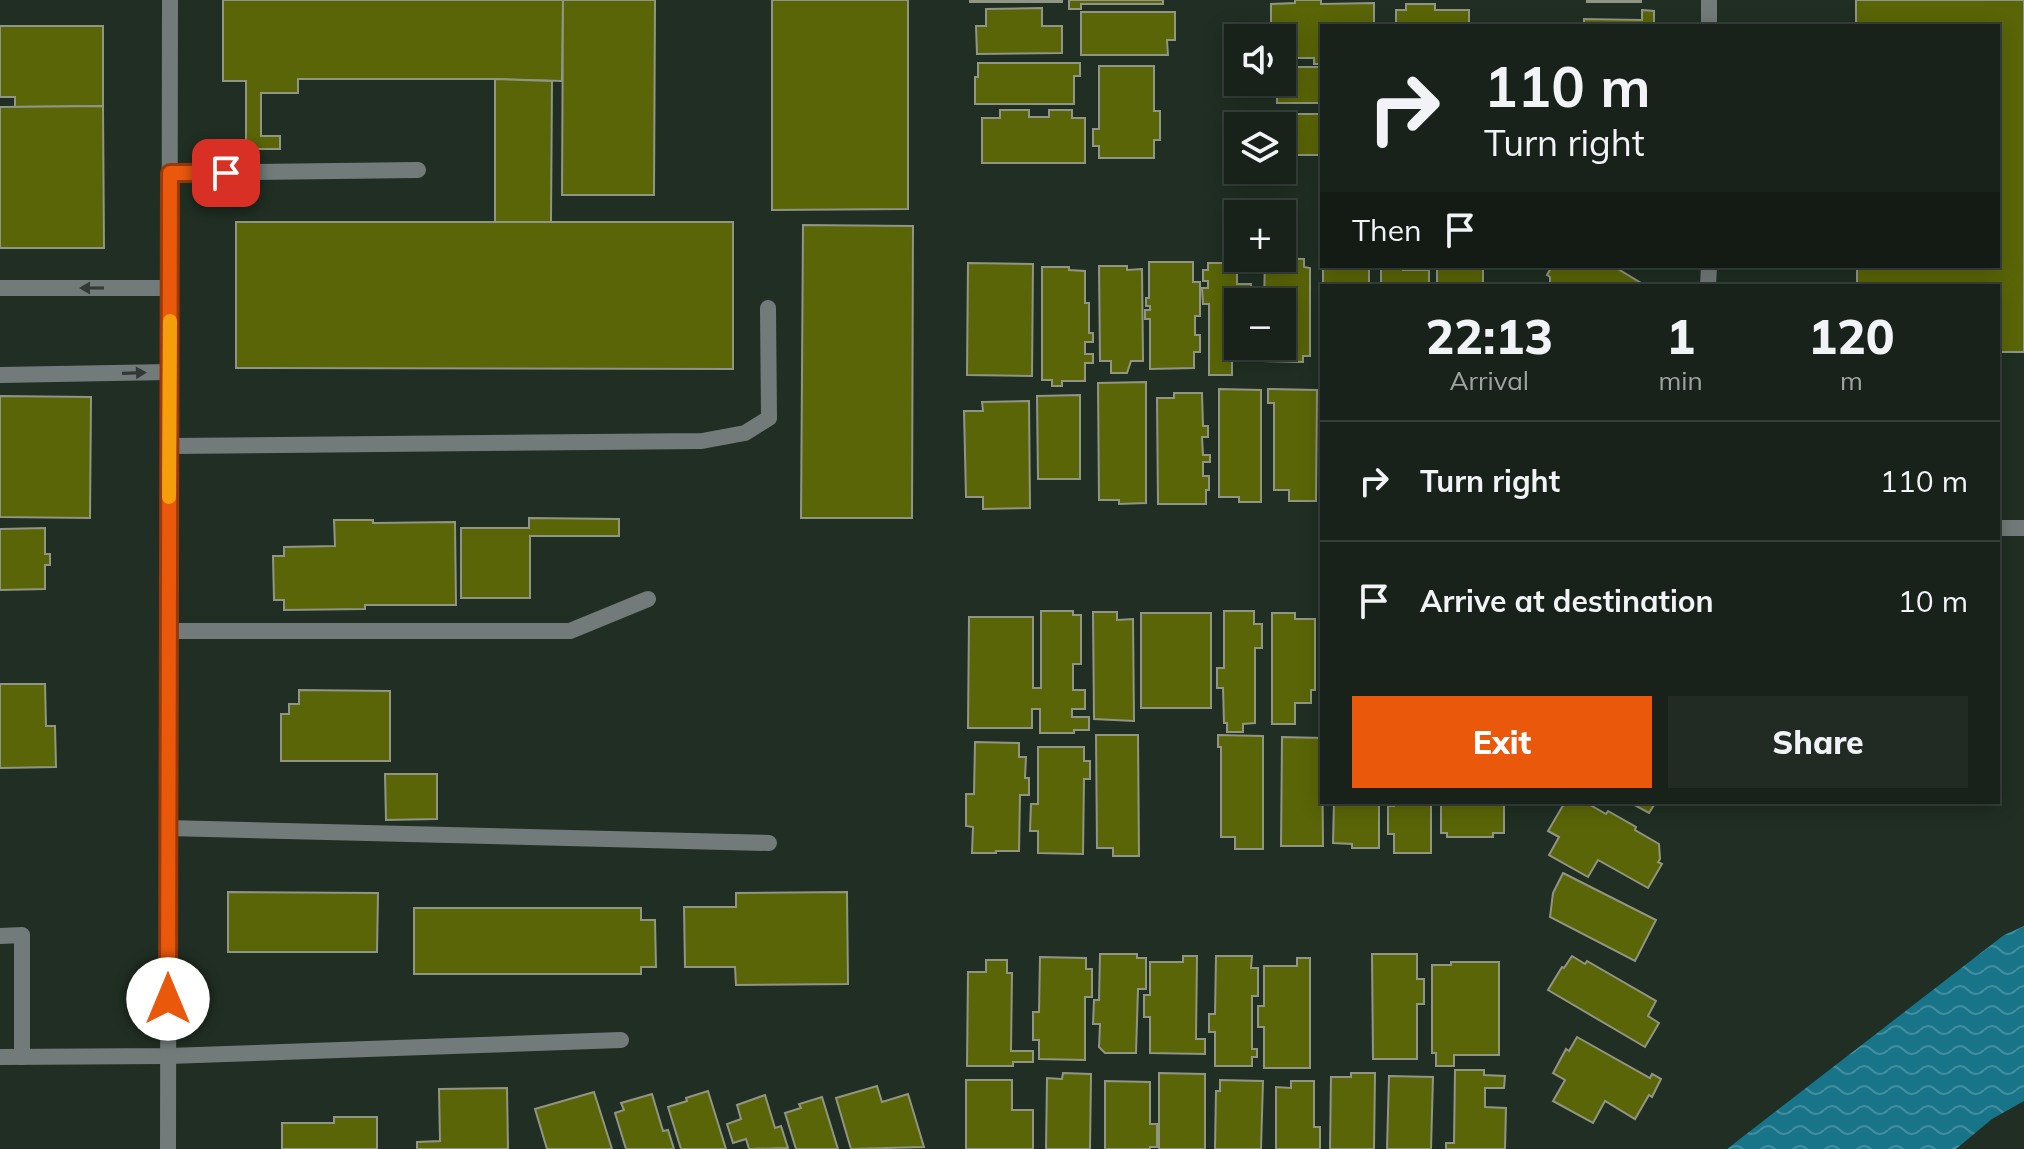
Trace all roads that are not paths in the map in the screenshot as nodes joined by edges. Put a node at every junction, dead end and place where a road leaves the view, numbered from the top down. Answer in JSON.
{"nodes":[{"id":1,"x":170,"y":0,"type":"edge"},
{"id":2,"x":1709,"y":0,"type":"edge"},
{"id":3,"x":1709,"y":24,"type":"edge"},
{"id":4,"x":418,"y":170,"type":"dead end"},
{"id":5,"x":170,"y":173,"type":"junction"},
{"id":6,"x":0,"y":288,"type":"edge"},
{"id":7,"x":170,"y":288,"type":"junction"},
{"id":8,"x":768,"y":308,"type":"dead end"},
{"id":9,"x":169,"y":372,"type":"junction"},
{"id":10,"x":0,"y":375,"type":"edge"},
{"id":11,"x":169,"y":446,"type":"junction"},
{"id":12,"x":2000,"y":528,"type":"edge"},
{"id":13,"x":2024,"y":528,"type":"edge"},
{"id":14,"x":648,"y":599,"type":"dead end"},
{"id":15,"x":169,"y":631,"type":"junction"},
{"id":16,"x":168,"y":828,"type":"junction"},
{"id":17,"x":769,"y":843,"type":"dead end"},
{"id":18,"x":0,"y":936,"type":"edge"},
{"id":19,"x":621,"y":1040,"type":"dead end"},
{"id":20,"x":168,"y":1056,"type":"junction"},
{"id":21,"x":0,"y":1057,"type":"edge"},
{"id":22,"x":22,"y":1057,"type":"junction"},
{"id":23,"x":168,"y":1149,"type":"edge"}],
"edges":[{"from":1,"to":5,"type":"street"},
{"from":2,"to":3,"type":"street"},
{"from":4,"to":5,"type":"street"},
{"from":5,"to":7,"type":"street"},
{"from":7,"to":6,"type":"street","one_way":true},
{"from":7,"to":9,"type":"street"},
{"from":8,"to":11,"type":"street"},
{"from":10,"to":9,"type":"street","one_way":true},
{"from":9,"to":11,"type":"street"},
{"from":11,"to":15,"type":"street"},
{"from":12,"to":13,"type":"street"},
{"from":14,"to":15,"type":"street"},
{"from":15,"to":16,"type":"street"},
{"from":16,"to":17,"type":"street"},
{"from":16,"to":20,"type":"street"},
{"from":18,"to":22,"type":"street"},
{"from":19,"to":20,"type":"street"},
{"from":20,"to":22,"type":"street"},
{"from":20,"to":23,"type":"street"},
{"from":21,"to":22,"type":"street"}]}
